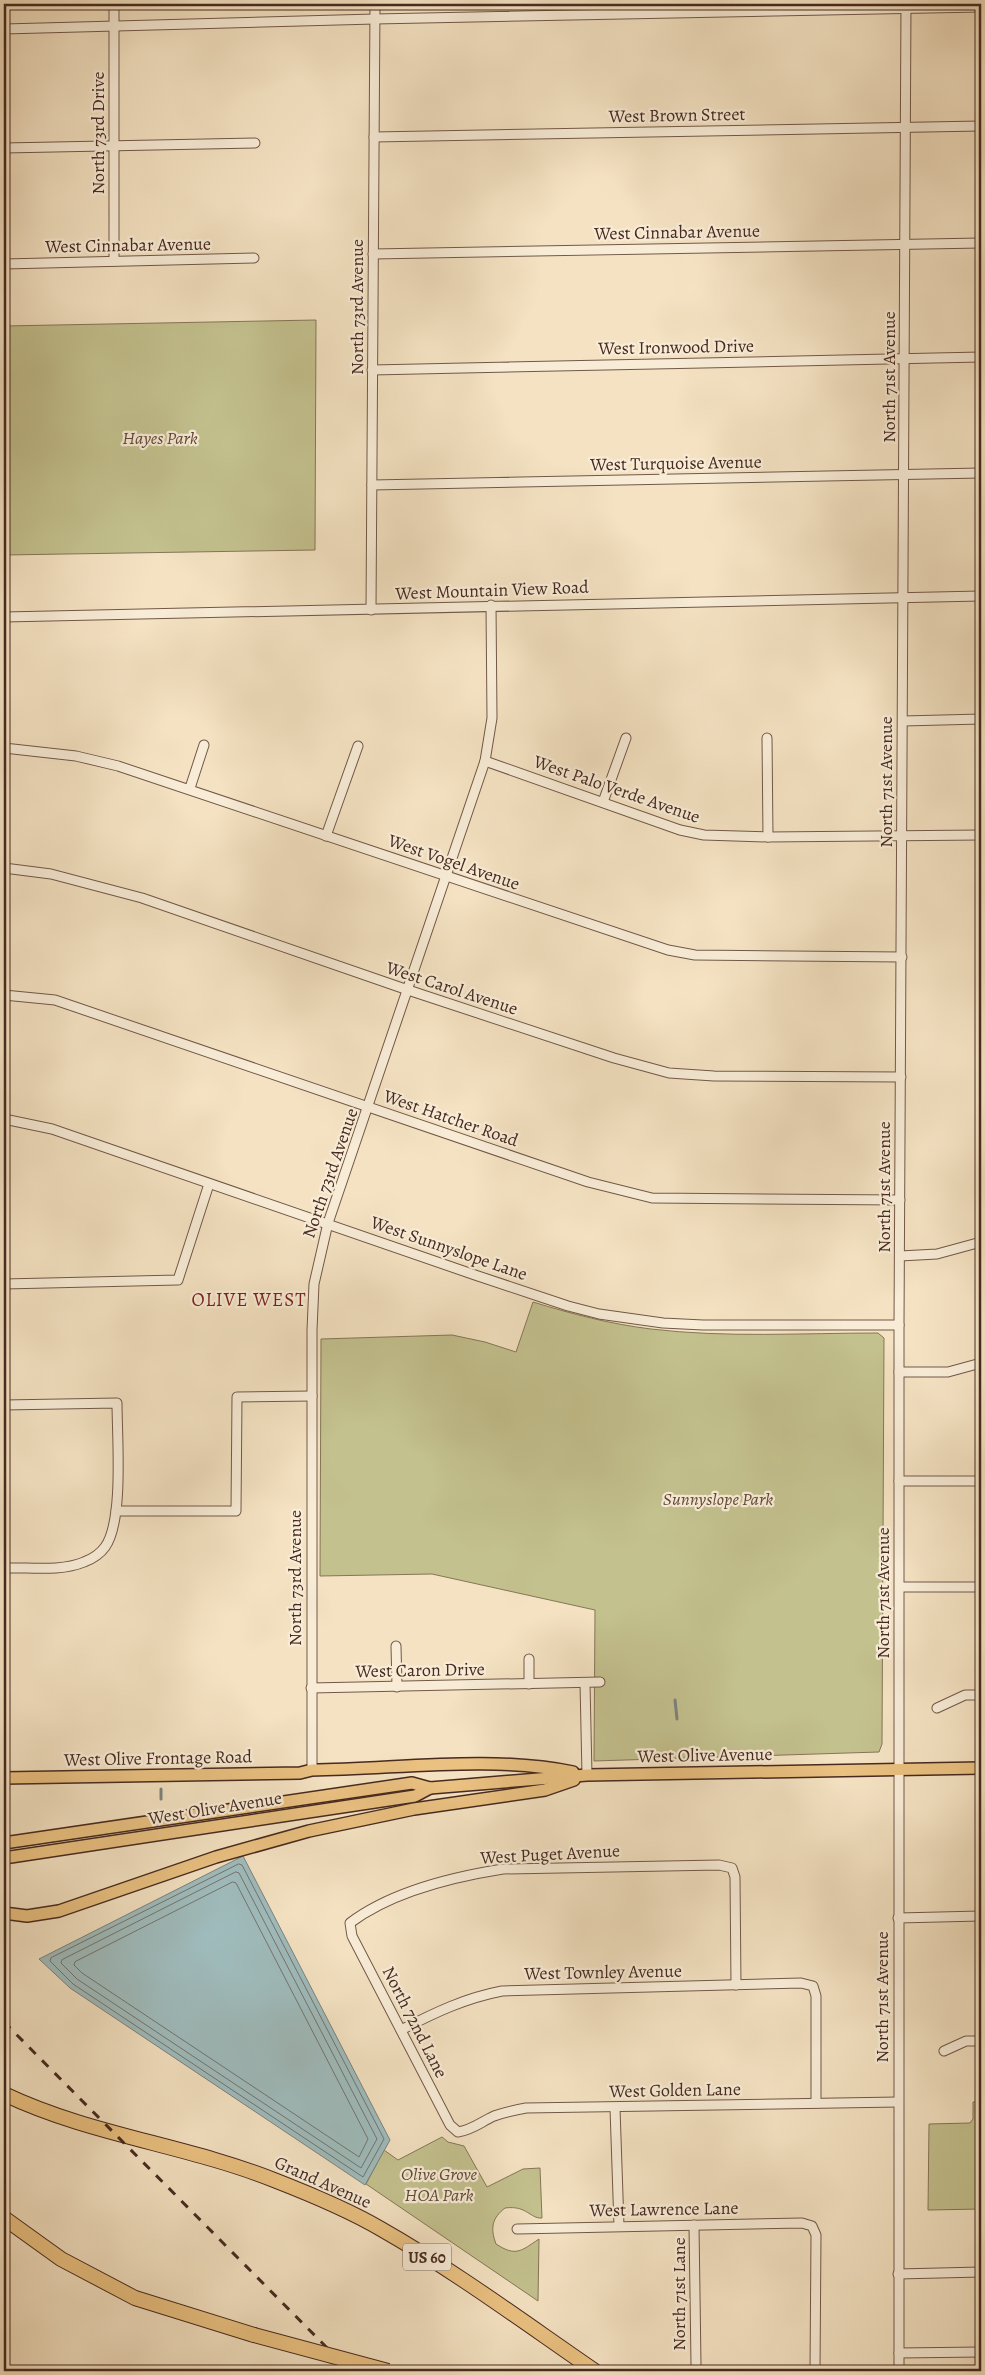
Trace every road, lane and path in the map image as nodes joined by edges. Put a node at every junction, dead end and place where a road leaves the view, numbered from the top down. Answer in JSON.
{"nodes":[{"id":1,"x":114,"y":4,"type":"edge"},
{"id":2,"x":375,"y":4,"type":"edge"},
{"id":3,"x":906,"y":6,"type":"edge"},
{"id":4,"x":981,"y":7,"type":"edge"},
{"id":5,"x":662,"y":8,"type":"edge"},
{"id":6,"x":375,"y":19,"type":"junction"},
{"id":7,"x":114,"y":26,"type":"junction"},
{"id":8,"x":4,"y":29,"type":"edge"},
{"id":9,"x":981,"y":126,"type":"edge"},
{"id":10,"x":906,"y":128,"type":"junction"},
{"id":11,"x":374,"y":137,"type":"junction"},
{"id":12,"x":255,"y":143,"type":"dead end"},
{"id":13,"x":114,"y":146,"type":"junction"},
{"id":14,"x":4,"y":148,"type":"edge"},
{"id":15,"x":981,"y":243,"type":"edge"},
{"id":16,"x":906,"y":244,"type":"junction"},
{"id":17,"x":373,"y":254,"type":"junction"},
{"id":18,"x":254,"y":258,"type":"dead end"},
{"id":19,"x":114,"y":261,"type":"junction"},
{"id":20,"x":4,"y":264,"type":"edge"},
{"id":21,"x":981,"y":357,"type":"edge"},
{"id":22,"x":905,"y":359,"type":"junction"},
{"id":23,"x":372,"y":370,"type":"junction"},
{"id":24,"x":981,"y":473,"type":"edge"},
{"id":25,"x":905,"y":474,"type":"junction"},
{"id":26,"x":372,"y":485,"type":"junction"},
{"id":27,"x":981,"y":596,"type":"edge"},
{"id":28,"x":904,"y":598,"type":"junction"},
{"id":29,"x":491,"y":605,"type":"junction"},
{"id":30,"x":371,"y":610,"type":"junction"},
{"id":31,"x":4,"y":617,"type":"edge"},
{"id":32,"x":981,"y":719,"type":"edge"},
{"id":33,"x":903,"y":721,"type":"junction"},
{"id":34,"x":626,"y":738,"type":"dead end"},
{"id":35,"x":767,"y":738,"type":"dead end"},
{"id":36,"x":204,"y":745,"type":"dead end"},
{"id":37,"x":358,"y":746,"type":"dead end"},
{"id":38,"x":4,"y":748,"type":"edge"},
{"id":39,"x":485,"y":761,"type":"junction"},
{"id":40,"x":190,"y":788,"type":"junction"},
{"id":41,"x":603,"y":802,"type":"junction"},
{"id":42,"x":981,"y":835,"type":"edge"},
{"id":43,"x":326,"y":836,"type":"junction"},
{"id":44,"x":902,"y":836,"type":"junction"},
{"id":45,"x":768,"y":837,"type":"junction"},
{"id":46,"x":4,"y":868,"type":"edge"},
{"id":47,"x":447,"y":876,"type":"junction"},
{"id":48,"x":902,"y":956,"type":"junction"},
{"id":49,"x":408,"y":990,"type":"junction"},
{"id":50,"x":4,"y":995,"type":"edge"},
{"id":51,"x":901,"y":1077,"type":"junction"},
{"id":52,"x":369,"y":1108,"type":"junction"},
{"id":53,"x":4,"y":1119,"type":"edge"},
{"id":54,"x":210,"y":1184,"type":"junction"},
{"id":55,"x":900,"y":1200,"type":"junction"},
{"id":56,"x":328,"y":1223,"type":"junction"},
{"id":57,"x":981,"y":1242,"type":"edge"},
{"id":58,"x":900,"y":1256,"type":"junction"},
{"id":59,"x":4,"y":1284,"type":"edge"},
{"id":60,"x":899,"y":1325,"type":"junction"},
{"id":61,"x":981,"y":1363,"type":"edge"},
{"id":62,"x":899,"y":1372,"type":"junction"},
{"id":63,"x":312,"y":1396,"type":"junction"},
{"id":64,"x":4,"y":1405,"type":"edge"},
{"id":65,"x":981,"y":1481,"type":"edge"},
{"id":66,"x":899,"y":1482,"type":"junction"},
{"id":67,"x":116,"y":1511,"type":"junction"},
{"id":68,"x":4,"y":1568,"type":"edge"},
{"id":69,"x":900,"y":1587,"type":"junction"},
{"id":70,"x":981,"y":1587,"type":"edge"},
{"id":71,"x":396,"y":1646,"type":"dead end"},
{"id":72,"x":529,"y":1660,"type":"dead end"},
{"id":73,"x":600,"y":1682,"type":"dead end"},
{"id":74,"x":586,"y":1683,"type":"junction"},
{"id":75,"x":529,"y":1684,"type":"junction"},
{"id":76,"x":397,"y":1687,"type":"junction"},
{"id":77,"x":311,"y":1688,"type":"junction"},
{"id":78,"x":981,"y":1695,"type":"edge"},
{"id":79,"x":937,"y":1708,"type":"dead end"},
{"id":80,"x":981,"y":1768,"type":"edge"},
{"id":81,"x":900,"y":1769,"type":"junction"},
{"id":82,"x":312,"y":1770,"type":"junction"},
{"id":83,"x":587,"y":1775,"type":"junction"},
{"id":84,"x":4,"y":1778,"type":"edge"},
{"id":85,"x":430,"y":1788,"type":"junction"},
{"id":86,"x":4,"y":1843,"type":"edge"},
{"id":87,"x":4,"y":1858,"type":"edge"},
{"id":88,"x":4,"y":1913,"type":"edge"},
{"id":89,"x":981,"y":1916,"type":"edge"},
{"id":90,"x":898,"y":1918,"type":"junction"},
{"id":91,"x":350,"y":1923,"type":"joint"},
{"id":92,"x":736,"y":1985,"type":"junction"},
{"id":93,"x":401,"y":2030,"type":"junction"},
{"id":94,"x":981,"y":2041,"type":"edge"},
{"id":95,"x":944,"y":2051,"type":"dead end"},
{"id":96,"x":4,"y":2094,"type":"edge"},
{"id":97,"x":898,"y":2102,"type":"junction"},
{"id":98,"x":816,"y":2103,"type":"junction"},
{"id":99,"x":615,"y":2108,"type":"junction"},
{"id":100,"x":458,"y":2132,"type":"joint"},
{"id":101,"x":4,"y":2218,"type":"edge"},
{"id":102,"x":694,"y":2225,"type":"junction"},
{"id":103,"x":619,"y":2226,"type":"junction"},
{"id":104,"x":517,"y":2229,"type":"dead end"},
{"id":105,"x":981,"y":2272,"type":"edge"},
{"id":106,"x":898,"y":2274,"type":"junction"},
{"id":107,"x":981,"y":2352,"type":"edge"},
{"id":108,"x":899,"y":2353,"type":"junction"},
{"id":109,"x":696,"y":2364,"type":"dead end"},
{"id":110,"x":388,"y":2371,"type":"edge"},
{"id":111,"x":595,"y":2371,"type":"edge"},
{"id":112,"x":816,"y":2371,"type":"edge"},
{"id":113,"x":899,"y":2371,"type":"edge"}],
"edges":[{"from":1,"to":7,"type":"street","name":"North 73rd Drive"},
{"from":2,"to":6,"type":"street","name":"North 73rd Avenue"},
{"from":3,"to":4,"type":"street"},
{"from":3,"to":5,"type":"street"},
{"from":3,"to":10,"type":"street","name":"North 71st Avenue"},
{"from":5,"to":6,"type":"street"},
{"from":6,"to":7,"type":"street"},
{"from":6,"to":11,"type":"street","name":"North 73rd Avenue"},
{"from":7,"to":8,"type":"street"},
{"from":7,"to":13,"type":"street","name":"North 73rd Drive"},
{"from":9,"to":10,"type":"street","name":"West Brown Street"},
{"from":10,"to":11,"type":"street","name":"West Brown Street"},
{"from":10,"to":16,"type":"street","name":"North 71st Avenue"},
{"from":11,"to":17,"type":"street","name":"North 73rd Avenue"},
{"from":12,"to":13,"type":"street"},
{"from":13,"to":14,"type":"street"},
{"from":13,"to":19,"type":"street","name":"North 73rd Drive"},
{"from":15,"to":16,"type":"street","name":"West Cinnabar Avenue"},
{"from":16,"to":17,"type":"street","name":"West Cinnabar Avenue"},
{"from":16,"to":22,"type":"street","name":"North 71st Avenue"},
{"from":17,"to":23,"type":"street","name":"North 73rd Avenue"},
{"from":18,"to":19,"type":"street","name":"West Cinnabar Avenue"},
{"from":19,"to":20,"type":"street","name":"West Cinnabar Avenue"},
{"from":21,"to":22,"type":"street","name":"West Ironwood Drive"},
{"from":22,"to":23,"type":"street","name":"West Ironwood Drive"},
{"from":22,"to":25,"type":"street","name":"North 71st Avenue"},
{"from":23,"to":26,"type":"street","name":"North 73rd Avenue"},
{"from":24,"to":25,"type":"street","name":"West Turquoise Avenue"},
{"from":25,"to":26,"type":"street","name":"West Turquoise Avenue"},
{"from":25,"to":28,"type":"street","name":"North 71st Avenue"},
{"from":26,"to":30,"type":"street","name":"North 73rd Avenue"},
{"from":27,"to":28,"type":"street","name":"West Mountain View Road"},
{"from":28,"to":29,"type":"street","name":"West Mountain View Road"},
{"from":28,"to":33,"type":"street","name":"North 71st Avenue"},
{"from":29,"to":30,"type":"street","name":"West Mountain View Road"},
{"from":29,"to":39,"type":"street","name":"North 73rd Avenue"},
{"from":30,"to":31,"type":"street","name":"West Mountain View Road"},
{"from":32,"to":33,"type":"street"},
{"from":33,"to":44,"type":"street","name":"North 71st Avenue"},
{"from":34,"to":41,"type":"street"},
{"from":35,"to":45,"type":"street"},
{"from":36,"to":40,"type":"street"},
{"from":37,"to":43,"type":"street"},
{"from":38,"to":40,"type":"street","name":"West Vogel Avenue"},
{"from":39,"to":41,"type":"street","name":"West Palo Verde Avenue"},
{"from":39,"to":47,"type":"street","name":"North 73rd Avenue"},
{"from":40,"to":43,"type":"street","name":"West Vogel Avenue"},
{"from":41,"to":45,"type":"street","name":"West Palo Verde Avenue"},
{"from":42,"to":44,"type":"street","name":"West Palo Verde Avenue"},
{"from":43,"to":47,"type":"street","name":"West Vogel Avenue"},
{"from":44,"to":45,"type":"street","name":"West Palo Verde Avenue"},
{"from":44,"to":48,"type":"street","name":"North 71st Avenue"},
{"from":46,"to":49,"type":"street","name":"West Carol Avenue"},
{"from":47,"to":48,"type":"street","name":"West Vogel Avenue"},
{"from":47,"to":49,"type":"street","name":"North 73rd Avenue"},
{"from":48,"to":51,"type":"street","name":"North 71st Avenue"},
{"from":49,"to":51,"type":"street","name":"West Carol Avenue"},
{"from":49,"to":52,"type":"street","name":"North 73rd Avenue"},
{"from":50,"to":52,"type":"street","name":"West Hatcher Road"},
{"from":51,"to":55,"type":"street","name":"North 71st Avenue"},
{"from":52,"to":55,"type":"street","name":"West Hatcher Road"},
{"from":52,"to":56,"type":"street","name":"North 73rd Avenue"},
{"from":53,"to":54,"type":"street","name":"West Sunnyslope Lane"},
{"from":54,"to":56,"type":"street","name":"West Sunnyslope Lane"},
{"from":54,"to":59,"type":"street"},
{"from":55,"to":58,"type":"street","name":"North 71st Avenue"},
{"from":56,"to":60,"type":"street","name":"West Sunnyslope Lane"},
{"from":56,"to":63,"type":"street","name":"North 73rd Avenue"},
{"from":57,"to":58,"type":"street"},
{"from":58,"to":60,"type":"street","name":"North 71st Avenue"},
{"from":60,"to":62,"type":"street","name":"North 71st Avenue"},
{"from":61,"to":62,"type":"street"},
{"from":62,"to":66,"type":"street","name":"North 71st Avenue"},
{"from":63,"to":67,"type":"street"},
{"from":63,"to":77,"type":"street","name":"North 73rd Avenue"},
{"from":64,"to":67,"type":"street"},
{"from":65,"to":66,"type":"street"},
{"from":66,"to":69,"type":"street","name":"North 71st Avenue"},
{"from":67,"to":68,"type":"street"},
{"from":69,"to":70,"type":"street"},
{"from":69,"to":81,"type":"street","name":"North 71st Avenue"},
{"from":71,"to":76,"type":"street"},
{"from":72,"to":75,"type":"street"},
{"from":73,"to":74,"type":"street","name":"West Caron Drive"},
{"from":74,"to":75,"type":"street","name":"West Caron Drive"},
{"from":74,"to":83,"type":"street"},
{"from":75,"to":76,"type":"street","name":"West Caron Drive"},
{"from":76,"to":77,"type":"street","name":"West Caron Drive"},
{"from":77,"to":82,"type":"street","name":"North 73rd Avenue"},
{"from":78,"to":79,"type":"street"},
{"from":80,"to":81,"type":"main road","name":"West Olive Avenue"},
{"from":81,"to":83,"type":"main road","name":"West Olive Avenue"},
{"from":81,"to":90,"type":"street","name":"North 71st Avenue"},
{"from":82,"to":83,"type":"main road","name":"West Olive Frontage Road"},
{"from":82,"to":84,"type":"main road","name":"West Olive Frontage Road"},
{"from":83,"to":85,"type":"main road","name":"West Olive Avenue"},
{"from":83,"to":88,"type":"main road"},
{"from":85,"to":86,"type":"main road","name":"West Olive Avenue"},
{"from":85,"to":87,"type":"main road","name":"West Olive Avenue"},
{"from":89,"to":90,"type":"street"},
{"from":90,"to":97,"type":"street","name":"North 71st Avenue"},
{"from":91,"to":92,"type":"street","name":"West Puget Avenue"},
{"from":91,"to":93,"type":"street","name":"North 72nd Lane"},
{"from":92,"to":93,"type":"street","name":"West Townley Avenue"},
{"from":92,"to":98,"type":"street","name":"West Townley Avenue"},
{"from":93,"to":100,"type":"street","name":"North 72nd Lane"},
{"from":94,"to":95,"type":"street"},
{"from":96,"to":111,"type":"highway","name":"Grand Avenue","number":"US 60"},
{"from":97,"to":98,"type":"street","name":"West Golden Lane"},
{"from":97,"to":106,"type":"street","name":"North 71st Avenue"},
{"from":98,"to":99,"type":"street","name":"West Golden Lane"},
{"from":99,"to":100,"type":"street","name":"West Golden Lane"},
{"from":99,"to":103,"type":"street"},
{"from":101,"to":110,"type":"highway","bridge":true},
{"from":102,"to":103,"type":"street","name":"West Lawrence Lane"},
{"from":102,"to":109,"type":"street","name":"North 71st Lane"},
{"from":102,"to":112,"type":"street","name":"West Lawrence Lane"},
{"from":103,"to":104,"type":"street","name":"West Lawrence Lane"},
{"from":105,"to":106,"type":"street"},
{"from":106,"to":108,"type":"street","name":"North 71st Avenue"},
{"from":107,"to":108,"type":"street"},
{"from":108,"to":113,"type":"street","name":"North 71st Avenue"}]}
